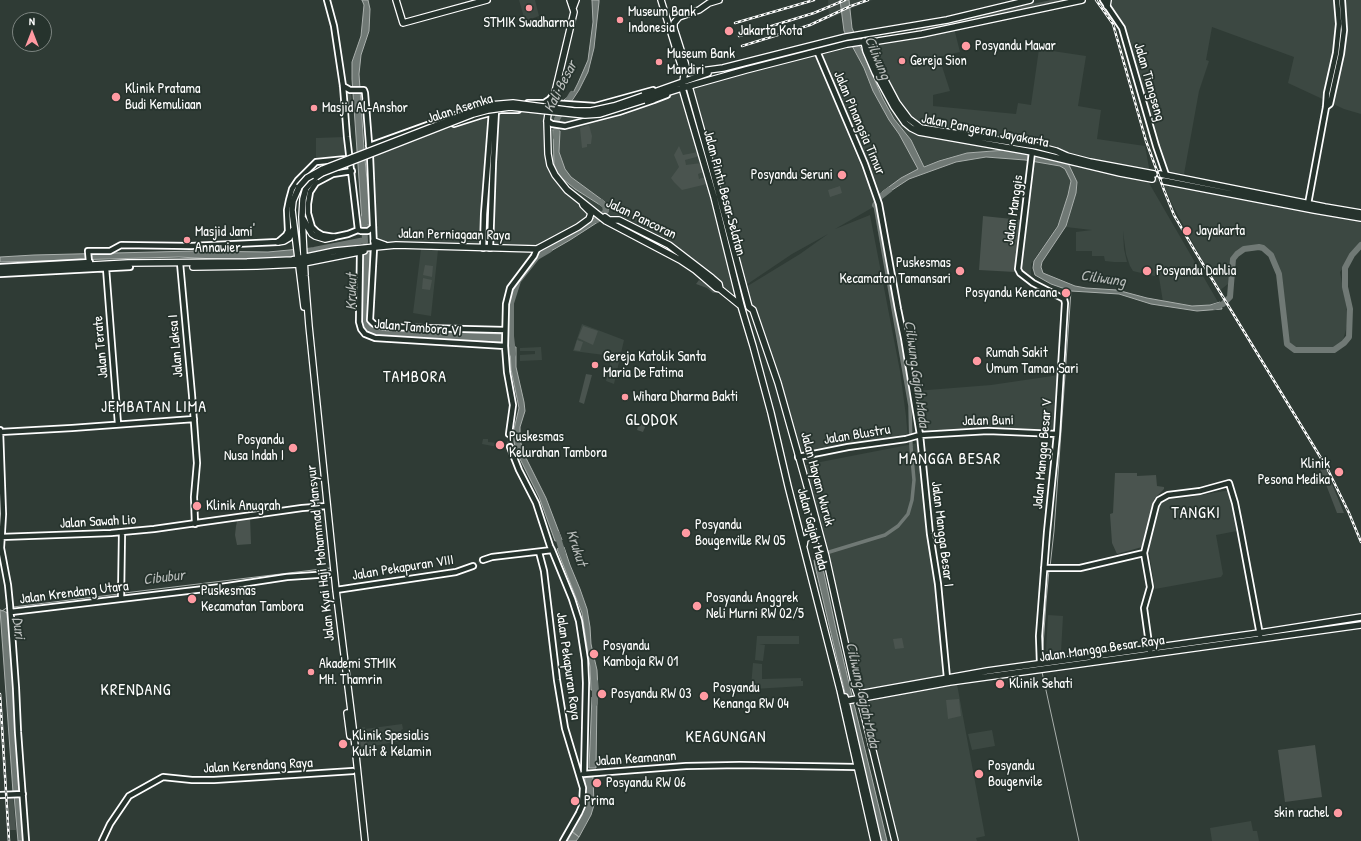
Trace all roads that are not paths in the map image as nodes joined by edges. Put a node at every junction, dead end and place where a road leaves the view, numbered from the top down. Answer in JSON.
{"nodes":[{"id":1,"x":327,"y":0,"type":"edge"},
{"id":2,"x":396,"y":0,"type":"edge"},
{"id":3,"x":487,"y":0,"type":"edge"},
{"id":4,"x":570,"y":0,"type":"edge"},
{"id":5,"x":576,"y":0,"type":"edge"},
{"id":6,"x":661,"y":0,"type":"edge"},
{"id":7,"x":719,"y":0,"type":"edge"},
{"id":8,"x":1030,"y":0,"type":"edge"},
{"id":9,"x":1082,"y":0,"type":"edge"},
{"id":10,"x":1103,"y":0,"type":"edge"},
{"id":11,"x":1337,"y":0,"type":"edge"},
{"id":12,"x":1342,"y":0,"type":"edge"},
{"id":13,"x":1108,"y":3,"type":"edge"},
{"id":14,"x":573,"y":8,"type":"junction"},
{"id":15,"x":961,"y":16,"type":"junction"},
{"id":16,"x":671,"y":24,"type":"junction"},
{"id":17,"x":964,"y":26,"type":"junction"},
{"id":18,"x":864,"y":42,"type":"junction"},
{"id":19,"x":817,"y":51,"type":"junction"},
{"id":20,"x":722,"y":68,"type":"junction"},
{"id":21,"x":684,"y":81,"type":"junction"},
{"id":22,"x":343,"y":86,"type":"junction"},
{"id":23,"x":689,"y":86,"type":"junction"},
{"id":24,"x":672,"y":88,"type":"junction"},
{"id":25,"x":682,"y":88,"type":"junction"},
{"id":26,"x":555,"y":92,"type":"junction"},
{"id":27,"x":643,"y":98,"type":"junction"},
{"id":28,"x":495,"y":103,"type":"junction"},
{"id":29,"x":551,"y":103,"type":"junction"},
{"id":30,"x":585,"y":106,"type":"junction"},
{"id":31,"x":1326,"y":107,"type":"junction"},
{"id":32,"x":494,"y":112,"type":"junction"},
{"id":33,"x":548,"y":114,"type":"junction"},
{"id":34,"x":547,"y":121,"type":"junction"},
{"id":35,"x":585,"y":121,"type":"junction"},
{"id":36,"x":992,"y":142,"type":"junction"},
{"id":37,"x":369,"y":146,"type":"junction"},
{"id":38,"x":1032,"y":152,"type":"junction"},
{"id":39,"x":370,"y":156,"type":"junction"},
{"id":40,"x":350,"y":159,"type":"junction"},
{"id":41,"x":332,"y":160,"type":"junction"},
{"id":42,"x":352,"y":171,"type":"junction"},
{"id":43,"x":336,"y":173,"type":"junction"},
{"id":44,"x":1159,"y":177,"type":"junction"},
{"id":45,"x":1277,"y":200,"type":"junction"},
{"id":46,"x":582,"y":202,"type":"junction"},
{"id":47,"x":879,"y":202,"type":"joint"},
{"id":48,"x":1308,"y":204,"type":"junction"},
{"id":49,"x":1361,"y":213,"type":"edge"},
{"id":50,"x":302,"y":217,"type":"junction"},
{"id":51,"x":599,"y":218,"type":"junction"},
{"id":52,"x":1361,"y":218,"type":"edge"},
{"id":53,"x":374,"y":227,"type":"junction"},
{"id":54,"x":294,"y":228,"type":"junction"},
{"id":55,"x":359,"y":231,"type":"junction"},
{"id":56,"x":368,"y":231,"type":"junction"},
{"id":57,"x":334,"y":236,"type":"junction"},
{"id":58,"x":374,"y":239,"type":"junction"},
{"id":59,"x":281,"y":242,"type":"junction"},
{"id":60,"x":389,"y":246,"type":"junction"},
{"id":61,"x":372,"y":248,"type":"junction"},
{"id":62,"x":483,"y":248,"type":"junction"},
{"id":63,"x":490,"y":248,"type":"junction"},
{"id":64,"x":537,"y":249,"type":"junction"},
{"id":65,"x":360,"y":251,"type":"junction"},
{"id":66,"x":301,"y":259,"type":"junction"},
{"id":67,"x":89,"y":262,"type":"junction"},
{"id":68,"x":129,"y":265,"type":"junction"},
{"id":69,"x":180,"y":265,"type":"junction"},
{"id":70,"x":0,"y":268,"type":"edge"},
{"id":71,"x":106,"y":268,"type":"junction"},
{"id":72,"x":1019,"y":271,"type":"joint"},
{"id":73,"x":0,"y":274,"type":"edge"},
{"id":74,"x":742,"y":282,"type":"joint"},
{"id":75,"x":742,"y":307,"type":"junction"},
{"id":76,"x":749,"y":307,"type":"junction"},
{"id":77,"x":505,"y":331,"type":"junction"},
{"id":78,"x":505,"y":344,"type":"junction"},
{"id":79,"x":194,"y":418,"type":"junction"},
{"id":80,"x":118,"y":424,"type":"junction"},
{"id":81,"x":0,"y":431,"type":"edge"},
{"id":82,"x":509,"y":434,"type":"tunnel mouth"},
{"id":83,"x":1057,"y":434,"type":"junction"},
{"id":84,"x":918,"y":436,"type":"junction"},
{"id":85,"x":510,"y":447,"type":"tunnel mouth"},
{"id":86,"x":798,"y":456,"type":"junction"},
{"id":87,"x":326,"y":509,"type":"junction"},
{"id":88,"x":195,"y":524,"type":"junction"},
{"id":89,"x":122,"y":532,"type":"junction"},
{"id":90,"x":2,"y":537,"type":"junction"},
{"id":91,"x":822,"y":542,"type":"junction"},
{"id":92,"x":804,"y":545,"type":"junction"},
{"id":93,"x":552,"y":550,"type":"junction"},
{"id":94,"x":539,"y":552,"type":"junction"},
{"id":95,"x":1144,"y":553,"type":"junction"},
{"id":96,"x":483,"y":560,"type":"tunnel mouth"},
{"id":97,"x":473,"y":566,"type":"tunnel mouth"},
{"id":98,"x":1045,"y":568,"type":"junction"},
{"id":99,"x":332,"y":574,"type":"junction"},
{"id":100,"x":336,"y":590,"type":"junction"},
{"id":101,"x":121,"y":596,"type":"junction"},
{"id":102,"x":11,"y":612,"type":"junction"},
{"id":103,"x":338,"y":615,"type":"junction"},
{"id":104,"x":1361,"y":618,"type":"edge"},
{"id":105,"x":1361,"y":624,"type":"edge"},
{"id":106,"x":1260,"y":636,"type":"junction"},
{"id":107,"x":1150,"y":648,"type":"junction"},
{"id":108,"x":1150,"y":655,"type":"junction"},
{"id":109,"x":1094,"y":659,"type":"junction"},
{"id":110,"x":1042,"y":666,"type":"junction"},
{"id":111,"x":1007,"y":669,"type":"junction"},
{"id":112,"x":947,"y":678,"type":"junction"},
{"id":113,"x":916,"y":686,"type":"junction"},
{"id":114,"x":855,"y":687,"type":"junction"},
{"id":115,"x":840,"y":690,"type":"junction"},
{"id":116,"x":869,"y":694,"type":"junction"},
{"id":117,"x":853,"y":698,"type":"junction"},
{"id":118,"x":857,"y":767,"type":"junction"},
{"id":119,"x":355,"y":771,"type":"junction"},
{"id":120,"x":585,"y":774,"type":"junction"},
{"id":121,"x":579,"y":776,"type":"junction"},
{"id":122,"x":22,"y":794,"type":"junction"},
{"id":123,"x":0,"y":795,"type":"edge"},
{"id":124,"x":875,"y":838,"type":"edge"},
{"id":125,"x":26,"y":841,"type":"edge"},
{"id":126,"x":102,"y":841,"type":"edge"},
{"id":127,"x":363,"y":841,"type":"edge"},
{"id":128,"x":563,"y":841,"type":"edge"},
{"id":129,"x":895,"y":841,"type":"edge"}],
"edges":[{"from":1,"to":22,"type":"street"},
{"from":2,"to":3,"type":"main road"},
{"from":4,"to":14,"type":"main road"},
{"from":5,"to":14,"type":"main road","name":"Jalan Pancoran"},
{"from":6,"to":16,"type":"main road"},
{"from":7,"to":16,"type":"main road"},
{"from":8,"to":15,"type":"main road"},
{"from":9,"to":17,"type":"main road"},
{"from":10,"to":13,"type":"street","name":"Jalan Tiangseng"},
{"from":11,"to":31,"type":"street"},
{"from":12,"to":31,"type":"street"},
{"from":13,"to":44,"type":"street","name":"Jalan Tiangseng"},
{"from":14,"to":26,"type":"main road","name":"Jalan Pancoran"},
{"from":15,"to":17,"type":"main road"},
{"from":15,"to":20,"type":"main road"},
{"from":16,"to":20,"type":"main road"},
{"from":16,"to":21,"type":"main road"},
{"from":17,"to":18,"type":"main road"},
{"from":18,"to":19,"type":"main road"},
{"from":18,"to":36,"type":"main road","name":"Jalan Pangeran Jayakarta"},
{"from":19,"to":23,"type":"main road"},
{"from":19,"to":47,"type":"street","name":"Jalan Pinangsia Timur"},
{"from":20,"to":21,"type":"main road","name":"Jalan Asemka"},
{"from":21,"to":24,"type":"main road","name":"Jalan Asemka"},
{"from":21,"to":25,"type":"main road"},
{"from":22,"to":37,"type":"street"},
{"from":22,"to":40,"type":"street"},
{"from":23,"to":25,"type":"main road"},
{"from":23,"to":74,"type":"main road","name":"Jalan Pintu Besar Selatan"},
{"from":24,"to":25,"type":"main road"},
{"from":24,"to":27,"type":"main road","name":"Jalan Asemka"},
{"from":24,"to":30,"type":"street","name":"Jalan Asemka"},
{"from":24,"to":35,"type":"street","name":"Jalan Asemka"},
{"from":25,"to":75,"type":"main road","name":"Jalan Pintu Besar Selatan"},
{"from":26,"to":28,"type":"street"},
{"from":26,"to":29,"type":"main road","name":"Jalan Pancoran"},
{"from":27,"to":50,"type":"main road","name":"Jalan Asemka","bridge":true},
{"from":27,"to":54,"type":"main road","name":"Jalan Asemka","bridge":true},
{"from":28,"to":32,"type":"street"},
{"from":28,"to":37,"type":"street"},
{"from":29,"to":30,"type":"street","name":"Jalan Asemka"},
{"from":29,"to":33,"type":"main road","name":"Jalan Pancoran"},
{"from":30,"to":35,"type":"street"},
{"from":31,"to":48,"type":"street"},
{"from":32,"to":33,"type":"street"},
{"from":32,"to":39,"type":"street"},
{"from":32,"to":62,"type":"street"},
{"from":32,"to":63,"type":"street"},
{"from":33,"to":34,"type":"main road","name":"Jalan Pancoran"},
{"from":34,"to":35,"type":"street","name":"Jalan Asemka"},
{"from":34,"to":46,"type":"main road","name":"Jalan Pancoran"},
{"from":36,"to":38,"type":"main road","name":"Jalan Pangeran Jayakarta"},
{"from":36,"to":44,"type":"main road","name":"Jalan Pangeran Jayakarta"},
{"from":37,"to":39,"type":"street"},
{"from":38,"to":44,"type":"main road","name":"Jalan Pangeran Jayakarta"},
{"from":38,"to":72,"type":"street","name":"Jalan Manggis"},
{"from":39,"to":53,"type":"street"},
{"from":40,"to":41,"type":"street"},
{"from":40,"to":42,"type":"street"},
{"from":41,"to":43,"type":"street"},
{"from":41,"to":59,"type":"street"},
{"from":42,"to":43,"type":"street"},
{"from":42,"to":55,"type":"street"},
{"from":43,"to":57,"type":"street"},
{"from":44,"to":45,"type":"main road","name":"Jalan Pangeran Jayakarta"},
{"from":45,"to":48,"type":"main road","name":"Jalan Pangeran Jayakarta"},
{"from":45,"to":52,"type":"main road","name":"Jalan Pangeran Jayakarta"},
{"from":46,"to":51,"type":"main road","name":"Jalan Pancoran"},
{"from":46,"to":51,"type":"main road"},
{"from":47,"to":84,"type":"street","name":"Jalan Mangga Besar I"},
{"from":48,"to":49,"type":"main road","name":"Jalan Pangeran Jayakarta"},
{"from":50,"to":57,"type":"main road"},
{"from":50,"to":66,"type":"main road","name":"Jalan Asemka"},
{"from":51,"to":64,"type":"main road"},
{"from":51,"to":75,"type":"main road","name":"Jalan Pancoran"},
{"from":53,"to":56,"type":"street"},
{"from":53,"to":58,"type":"street"},
{"from":54,"to":59,"type":"main road"},
{"from":54,"to":66,"type":"main road","name":"Jalan Asemka"},
{"from":55,"to":56,"type":"street"},
{"from":55,"to":57,"type":"street"},
{"from":56,"to":58,"type":"street"},
{"from":58,"to":60,"type":"main road"},
{"from":58,"to":61,"type":"street"},
{"from":59,"to":67,"type":"street"},
{"from":60,"to":61,"type":"main road","name":"Jalan Perniagaan Raya"},
{"from":60,"to":62,"type":"main road","name":"Jalan Perniagaan Raya"},
{"from":61,"to":65,"type":"main road","name":"Jalan Perniagaan Raya"},
{"from":61,"to":77,"type":"street"},
{"from":62,"to":63,"type":"main road","name":"Jalan Perniagaan Raya"},
{"from":63,"to":64,"type":"main road","name":"Jalan Perniagaan Raya"},
{"from":64,"to":77,"type":"street"},
{"from":65,"to":66,"type":"main road","name":"Jalan Perniagaan Raya"},
{"from":65,"to":78,"type":"street","name":"Jalan Tambora VI"},
{"from":66,"to":69,"type":"main road","name":"Jalan Perniagaan Raya"},
{"from":66,"to":87,"type":"main road","name":"Jalan Kyai Haji Mohammad Mansyur"},
{"from":67,"to":68,"type":"street"},
{"from":67,"to":70,"type":"street"},
{"from":68,"to":69,"type":"main road","name":"Jalan Perniagaan Raya"},
{"from":68,"to":70,"type":"main road","name":"Jalan Perniagaan Raya"},
{"from":68,"to":71,"type":"street"},
{"from":69,"to":79,"type":"street","name":"Jalan Laksa I"},
{"from":71,"to":73,"type":"street"},
{"from":71,"to":80,"type":"street","name":"Jalan Terate"},
{"from":72,"to":83,"type":"street","name":"Jalan Mangga Besar V"},
{"from":74,"to":76,"type":"main road","name":"Jalan Hayam Wuruk"},
{"from":75,"to":76,"type":"main road"},
{"from":75,"to":92,"type":"main road","name":"Jalan Gajah Mada"},
{"from":76,"to":86,"type":"main road","name":"Jalan Hayam Wuruk"},
{"from":77,"to":78,"type":"street"},
{"from":78,"to":82,"type":"street"},
{"from":79,"to":80,"type":"street"},
{"from":79,"to":88,"type":"street","name":"Jalan Laksa I"},
{"from":80,"to":81,"type":"street"},
{"from":81,"to":90,"type":"street"},
{"from":83,"to":84,"type":"street","name":"Jalan Buni"},
{"from":83,"to":98,"type":"street","name":"Jalan Mangga Besar V"},
{"from":84,"to":86,"type":"street","name":"Jalan Blustru"},
{"from":84,"to":112,"type":"street","name":"Jalan Mangga Besar I"},
{"from":85,"to":93,"type":"street"},
{"from":86,"to":91,"type":"main road","name":"Jalan Hayam Wuruk"},
{"from":87,"to":88,"type":"street","name":"Jalan Sawah Lio"},
{"from":87,"to":99,"type":"main road","name":"Jalan Kyai Haji Mohammad Mansyur"},
{"from":88,"to":89,"type":"street","name":"Jalan Sawah Lio"},
{"from":89,"to":90,"type":"street","name":"Jalan Sawah Lio"},
{"from":89,"to":101,"type":"street"},
{"from":90,"to":102,"type":"street"},
{"from":91,"to":92,"type":"main road"},
{"from":91,"to":114,"type":"main road","name":"Jalan Hayam Wuruk"},
{"from":92,"to":115,"type":"main road","name":"Jalan Gajah Mada"},
{"from":93,"to":94,"type":"street"},
{"from":93,"to":120,"type":"street"},
{"from":94,"to":96,"type":"street"},
{"from":94,"to":121,"type":"street","name":"Jalan Pekapuran Raya"},
{"from":95,"to":98,"type":"street"},
{"from":95,"to":106,"type":"street"},
{"from":95,"to":107,"type":"street"},
{"from":97,"to":100,"type":"street","name":"Jalan Pekapuran VIII"},
{"from":98,"to":110,"type":"street","name":"Jalan Mangga Besar V"},
{"from":99,"to":100,"type":"main road","name":"Jalan Kyai Haji Mohammad Mansyur"},
{"from":99,"to":101,"type":"street","name":"Jalan Krendang Utara"},
{"from":99,"to":103,"type":"main road","name":"Jalan Kyai Haji Mohammad Mansyur"},
{"from":100,"to":103,"type":"main road","name":"Jalan Kyai Haji Mohammad Mansyur"},
{"from":101,"to":102,"type":"street","name":"Jalan Krendang Utara"},
{"from":102,"to":122,"type":"street"},
{"from":103,"to":119,"type":"main road","name":"Jalan Kyai Haji Mohammad Mansyur"},
{"from":104,"to":106,"type":"main road","name":"Jalan Mangga Besar Raya"},
{"from":105,"to":106,"type":"main road","name":"Jalan Mangga Besar Raya"},
{"from":106,"to":107,"type":"main road","name":"Jalan Mangga Besar Raya"},
{"from":106,"to":108,"type":"main road","name":"Jalan Mangga Besar Raya"},
{"from":107,"to":108,"type":"street"},
{"from":107,"to":109,"type":"main road","name":"Jalan Mangga Besar Raya"},
{"from":108,"to":109,"type":"main road","name":"Jalan Mangga Besar Raya"},
{"from":109,"to":110,"type":"main road","name":"Jalan Mangga Besar Raya"},
{"from":109,"to":110,"type":"main road","name":"Jalan Mangga Besar Raya"},
{"from":110,"to":111,"type":"main road","name":"Jalan Mangga Besar Raya"},
{"from":111,"to":112,"type":"main road","name":"Jalan Mangga Besar Raya"},
{"from":111,"to":113,"type":"main road","name":"Jalan Mangga Besar Raya"},
{"from":112,"to":113,"type":"main road","name":"Jalan Mangga Besar Raya"},
{"from":113,"to":116,"type":"main road","name":"Jalan Mangga Besar Raya"},
{"from":114,"to":116,"type":"main road"},
{"from":114,"to":117,"type":"main road","name":"Jalan Hayam Wuruk"},
{"from":115,"to":117,"type":"main road","name":"Jalan Gajah Mada"},
{"from":115,"to":118,"type":"main road","name":"Jalan Gajah Mada"},
{"from":116,"to":117,"type":"main road","name":"Jalan Mangga Besar Raya"},
{"from":117,"to":124,"type":"main road","name":"Jalan Gajah Mada"},
{"from":117,"to":129,"type":"main road","name":"Jalan Hayam Wuruk"},
{"from":118,"to":120,"type":"street","name":"Jalan Keamanan"},
{"from":118,"to":124,"type":"main road","name":"Jalan Gajah Mada"},
{"from":119,"to":126,"type":"street","name":"Jalan Kerendang Raya"},
{"from":119,"to":127,"type":"main road","name":"Jalan Kyai Haji Mohammad Mansyur"},
{"from":120,"to":121,"type":"street"},
{"from":121,"to":128,"type":"street","name":"Jalan Pekapuran Raya"},
{"from":122,"to":123,"type":"street"},
{"from":122,"to":125,"type":"street"}]}
